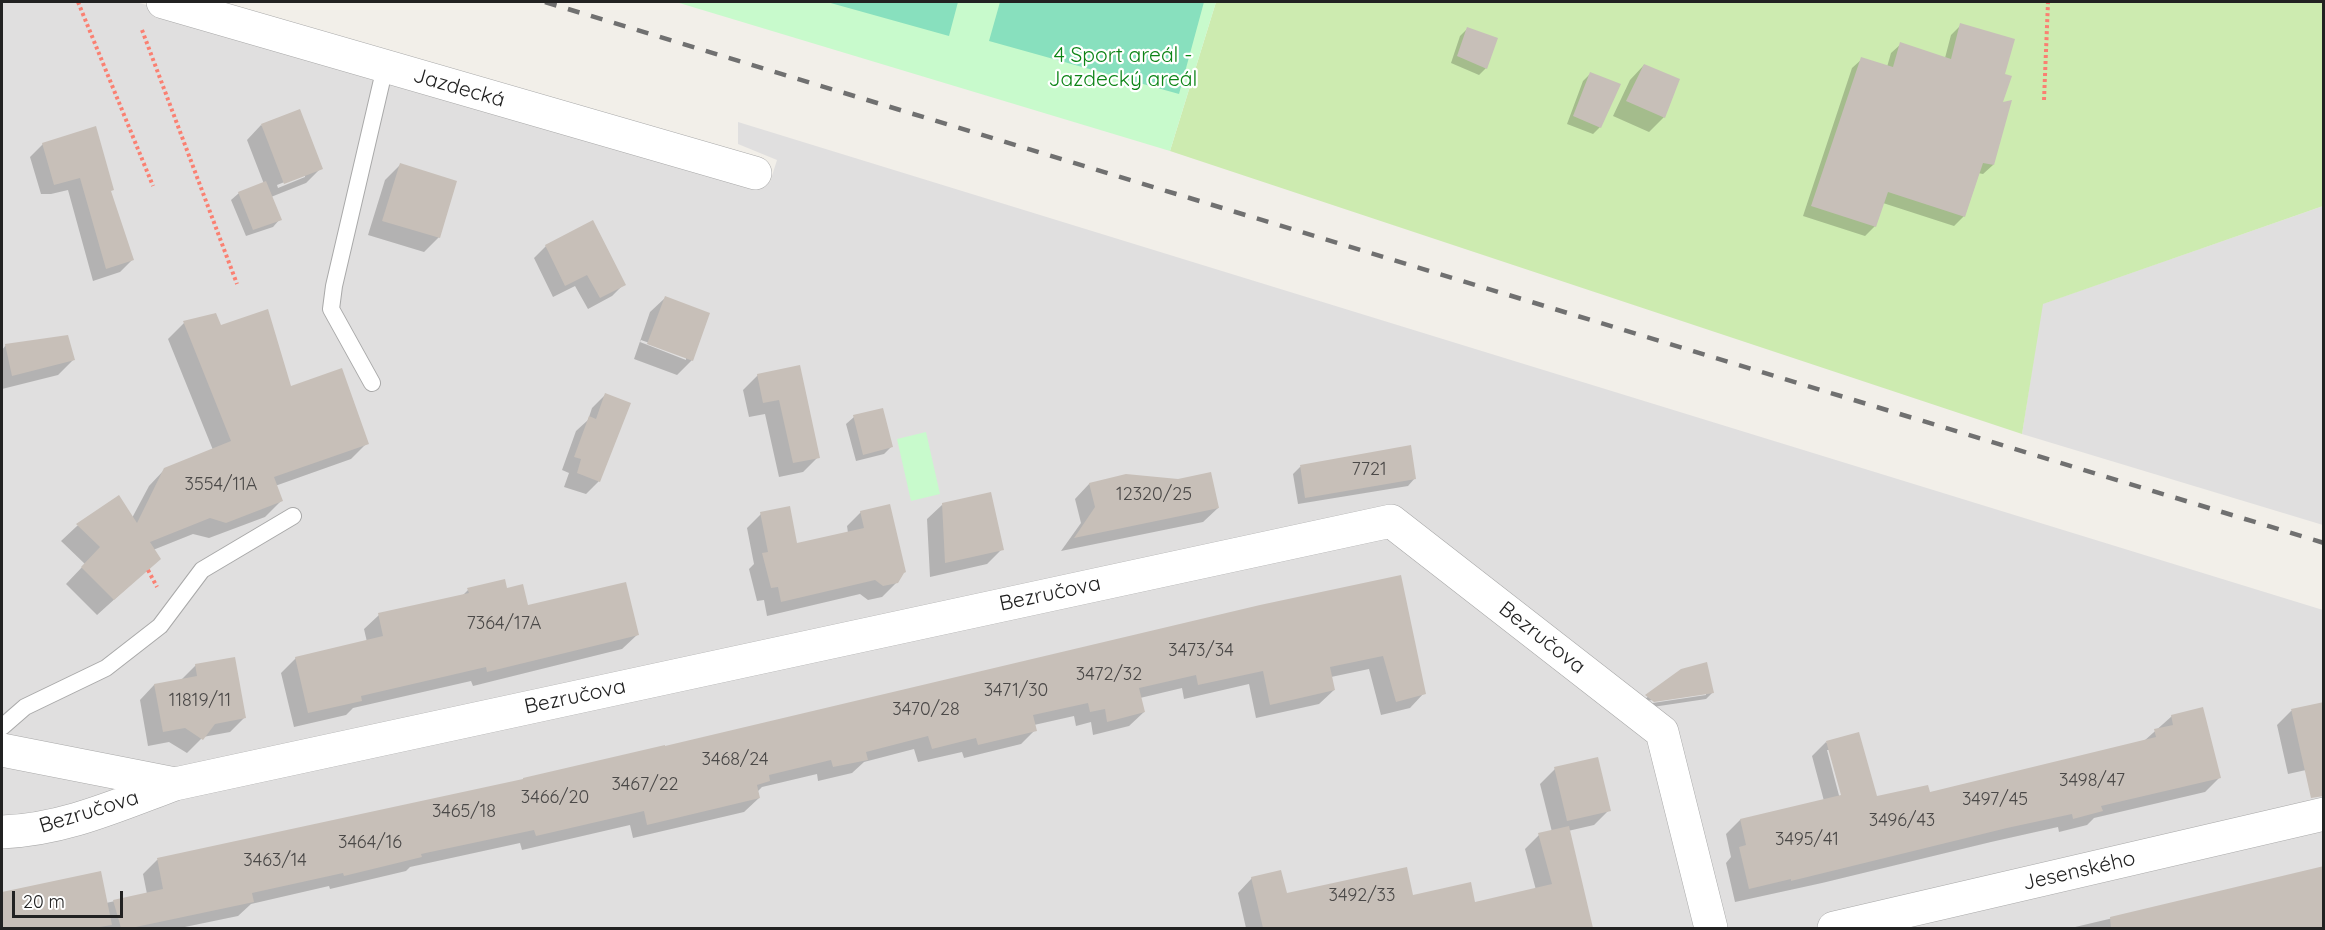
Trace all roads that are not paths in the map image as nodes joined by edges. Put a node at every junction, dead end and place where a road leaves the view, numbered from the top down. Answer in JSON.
{"nodes":[{"id":1,"x":152,"y":12,"type":"edge"},
{"id":2,"x":386,"y":66,"type":"junction"},
{"id":3,"x":755,"y":173,"type":"dead end"},
{"id":4,"x":372,"y":383,"type":"dead end"},
{"id":5,"x":293,"y":516,"type":"dead end"},
{"id":6,"x":2,"y":727,"type":"edge"},
{"id":7,"x":2,"y":750,"type":"edge"},
{"id":8,"x":175,"y":784,"type":"junction"},
{"id":9,"x":2324,"y":814,"type":"edge"},
{"id":10,"x":2,"y":832,"type":"edge"},
{"id":11,"x":1711,"y":928,"type":"edge"},
{"id":12,"x":1834,"y":928,"type":"edge"}],
"edges":[{"from":1,"to":2,"type":"street","name":"Jazdecká"},
{"from":2,"to":3,"type":"street","name":"Jazdecká"},
{"from":2,"to":4,"type":"lane"},
{"from":5,"to":6,"type":"lane"},
{"from":7,"to":8,"type":"street","name":"Bezručova"},
{"from":8,"to":10,"type":"street","name":"Bezručova"},
{"from":8,"to":11,"type":"street","name":"Bezručova"},
{"from":9,"to":12,"type":"street","name":"Jesenského"}]}
